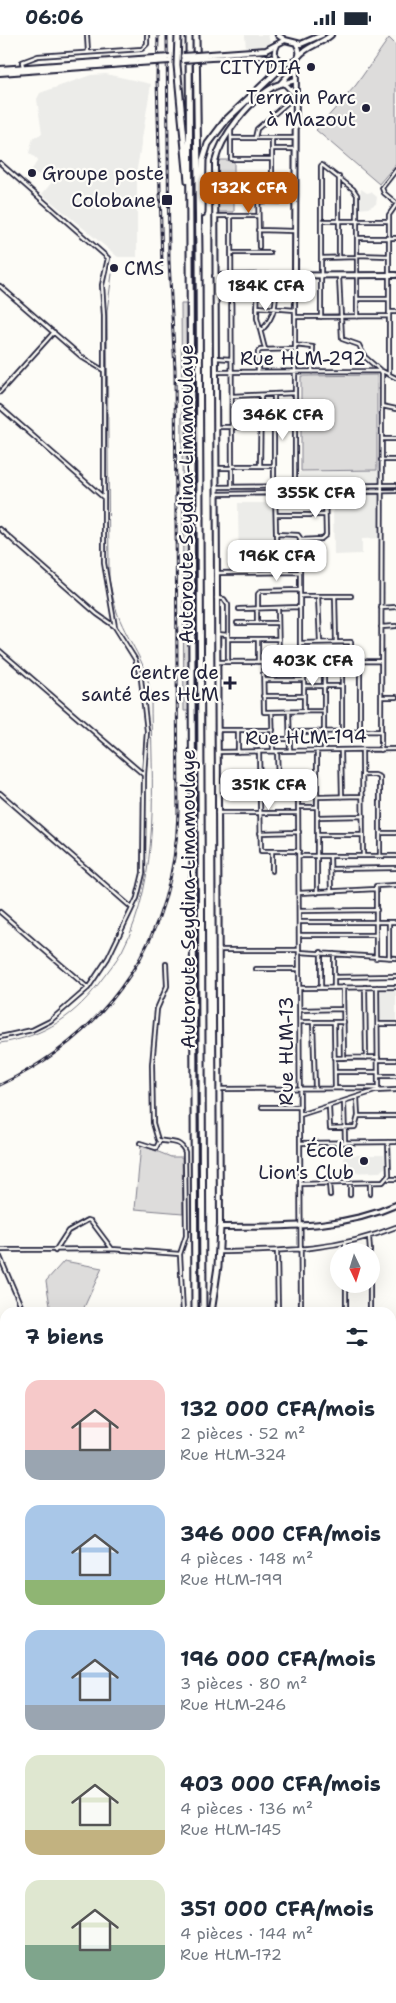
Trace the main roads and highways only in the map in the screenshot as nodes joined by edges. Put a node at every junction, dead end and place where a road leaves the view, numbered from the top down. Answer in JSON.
{"nodes":[{"id":1,"x":178,"y":35,"type":"edge"},
{"id":2,"x":189,"y":35,"type":"edge"},
{"id":3,"x":196,"y":35,"type":"edge"},
{"id":4,"x":277,"y":59,"type":"road end"},
{"id":5,"x":287,"y":64,"type":"road end"},
{"id":6,"x":272,"y":76,"type":"junction"},
{"id":7,"x":190,"y":199,"type":"junction"},
{"id":8,"x":199,"y":253,"type":"junction"},
{"id":9,"x":220,"y":1227,"type":"road end"},
{"id":10,"x":195,"y":1307,"type":"edge"},
{"id":11,"x":203,"y":1307,"type":"edge"},
{"id":12,"x":212,"y":1307,"type":"edge"}],
"edges":[{"from":1,"to":7,"type":"highway"},
{"from":2,"to":7,"type":"highway","name":"Autoroute Seydina-Limamoulaye"},
{"from":3,"to":8,"type":"highway","name":"Autoroute Seydina-Limamoulaye"},
{"from":4,"to":6,"type":"highway"},
{"from":5,"to":6,"type":"highway"},
{"from":6,"to":8,"type":"highway"},
{"from":7,"to":10,"type":"highway","name":"Autoroute Seydina-Limamoulaye"},
{"from":8,"to":11,"type":"highway","name":"Autoroute Seydina-Limamoulaye"},
{"from":9,"to":12,"type":"highway"}]}
